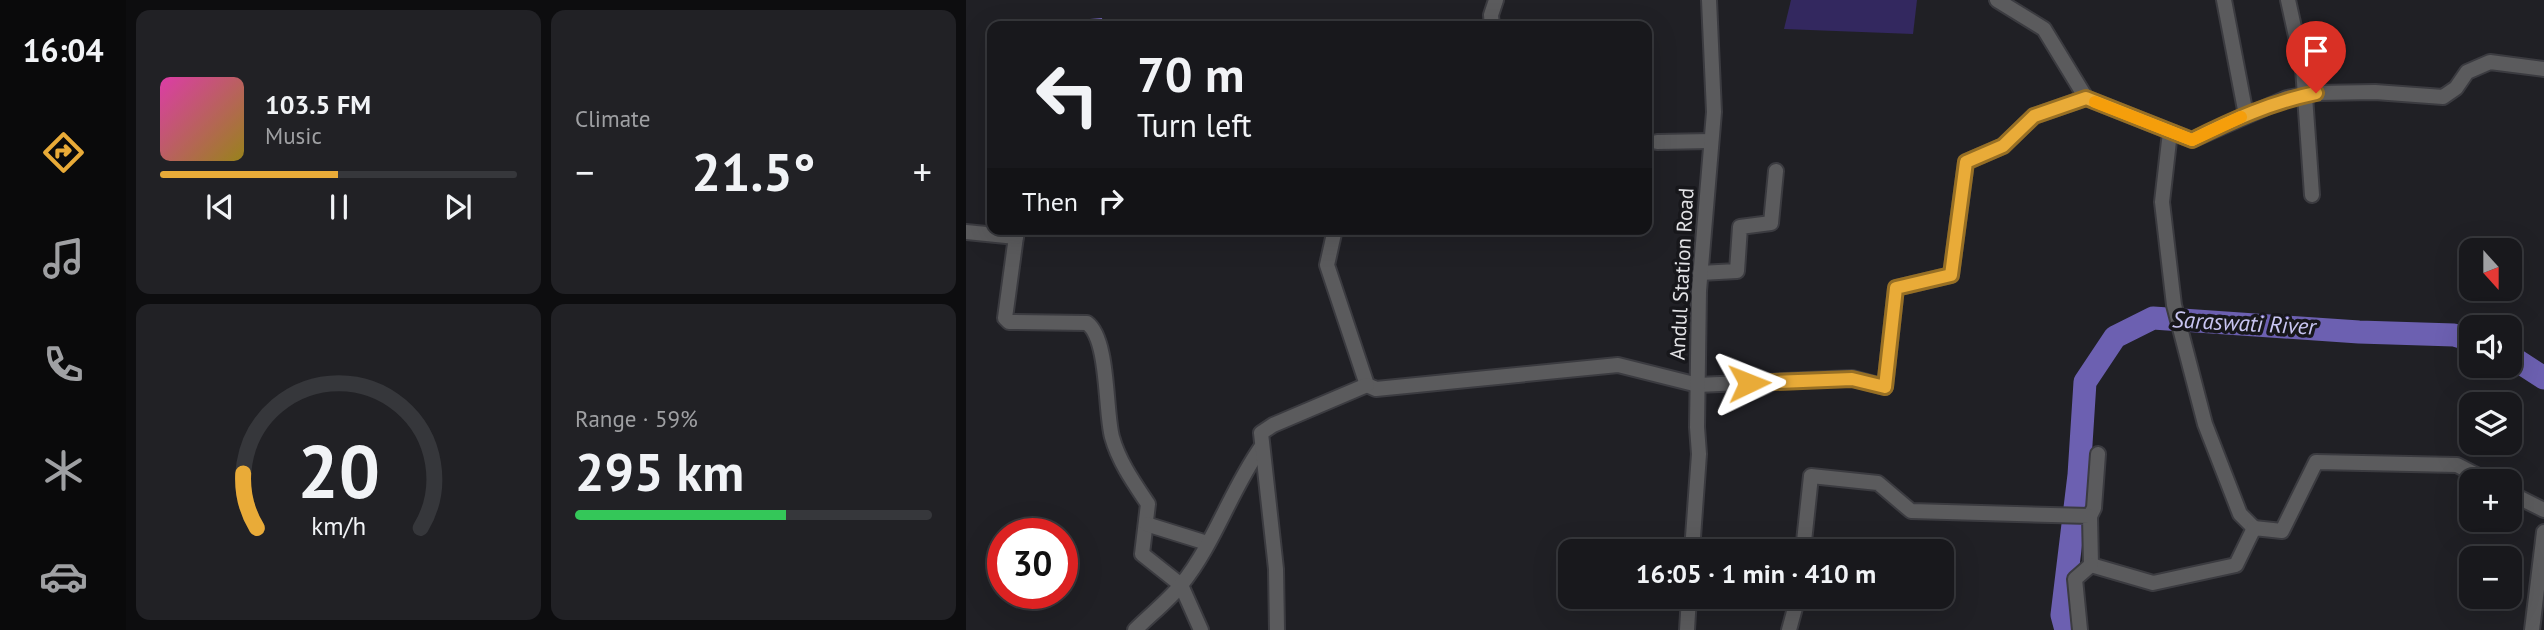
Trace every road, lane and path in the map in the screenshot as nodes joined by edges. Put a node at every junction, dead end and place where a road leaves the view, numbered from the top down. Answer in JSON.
{"nodes":[{"id":1,"x":1496,"y":0,"type":"edge"},
{"id":2,"x":1709,"y":0,"type":"edge"},
{"id":3,"x":1997,"y":0,"type":"edge"},
{"id":4,"x":2224,"y":0,"type":"edge"},
{"id":5,"x":2288,"y":0,"type":"edge"},
{"id":6,"x":1492,"y":21,"type":"edge"},
{"id":7,"x":2544,"y":69,"type":"edge"},
{"id":8,"x":2304,"y":95,"type":"junction"},
{"id":9,"x":2086,"y":98,"type":"junction"},
{"id":10,"x":2246,"y":115,"type":"junction"},
{"id":11,"x":2170,"y":132,"type":"junction"},
{"id":12,"x":1712,"y":141,"type":"junction"},
{"id":13,"x":1657,"y":142,"type":"dead end"},
{"id":14,"x":1776,"y":171,"type":"dead end"},
{"id":15,"x":2312,"y":195,"type":"dead end"},
{"id":16,"x":966,"y":232,"type":"edge"},
{"id":17,"x":987,"y":232,"type":"edge"},
{"id":18,"x":1017,"y":235,"type":"edge"},
{"id":19,"x":1334,"y":235,"type":"edge"},
{"id":20,"x":1700,"y":273,"type":"junction"},
{"id":21,"x":1367,"y":385,"type":"junction"},
{"id":22,"x":1698,"y":386,"type":"junction"},
{"id":23,"x":1262,"y":446,"type":"junction"},
{"id":24,"x":2098,"y":454,"type":"dead end"},
{"id":25,"x":2465,"y":469,"type":"edge"},
{"id":26,"x":2522,"y":499,"type":"edge"},
{"id":27,"x":2544,"y":510,"type":"edge"},
{"id":28,"x":2090,"y":516,"type":"junction"},
{"id":29,"x":1146,"y":524,"type":"junction"},
{"id":30,"x":2254,"y":528,"type":"junction"},
{"id":31,"x":2544,"y":532,"type":"edge"},
{"id":32,"x":1693,"y":539,"type":"edge"},
{"id":33,"x":1804,"y":539,"type":"edge"},
{"id":34,"x":1207,"y":544,"type":"junction"},
{"id":35,"x":2091,"y":565,"type":"junction"},
{"id":36,"x":1181,"y":585,"type":"junction"},
{"id":37,"x":1688,"y":609,"type":"edge"},
{"id":38,"x":1795,"y":609,"type":"edge"},
{"id":39,"x":1135,"y":630,"type":"edge"},
{"id":40,"x":1201,"y":630,"type":"edge"},
{"id":41,"x":1277,"y":630,"type":"edge"},
{"id":42,"x":1687,"y":630,"type":"edge"},
{"id":43,"x":1789,"y":630,"type":"edge"},
{"id":44,"x":2080,"y":630,"type":"edge"},
{"id":45,"x":2532,"y":630,"type":"edge"}],
"edges":[{"from":1,"to":6,"type":"street"},
{"from":2,"to":12,"type":"street","name":"Andul Station Road"},
{"from":3,"to":9,"type":"street"},
{"from":4,"to":10,"type":"street"},
{"from":5,"to":8,"type":"street"},
{"from":7,"to":8,"type":"street"},
{"from":8,"to":10,"type":"street"},
{"from":8,"to":15,"type":"street"},
{"from":9,"to":11,"type":"street"},
{"from":9,"to":22,"type":"street"},
{"from":10,"to":11,"type":"street"},
{"from":11,"to":30,"type":"street"},
{"from":12,"to":13,"type":"street"},
{"from":12,"to":20,"type":"street","name":"Andul Station Road"},
{"from":14,"to":20,"type":"street"},
{"from":16,"to":17,"type":"street"},
{"from":18,"to":29,"type":"street"},
{"from":19,"to":21,"type":"street"},
{"from":20,"to":22,"type":"street","name":"Andul Station Road"},
{"from":21,"to":22,"type":"street"},
{"from":21,"to":23,"type":"street"},
{"from":22,"to":32,"type":"street","name":"Andul Station Road"},
{"from":23,"to":34,"type":"street"},
{"from":23,"to":41,"type":"street"},
{"from":24,"to":28,"type":"street"},
{"from":25,"to":30,"type":"street"},
{"from":26,"to":27,"type":"street"},
{"from":28,"to":33,"type":"street"},
{"from":28,"to":35,"type":"street"},
{"from":29,"to":34,"type":"street"},
{"from":29,"to":36,"type":"street"},
{"from":30,"to":35,"type":"street"},
{"from":31,"to":45,"type":"street"},
{"from":34,"to":36,"type":"street"},
{"from":35,"to":44,"type":"street"},
{"from":36,"to":39,"type":"street"},
{"from":36,"to":40,"type":"street"},
{"from":37,"to":42,"type":"street"},
{"from":38,"to":43,"type":"street"}]}
